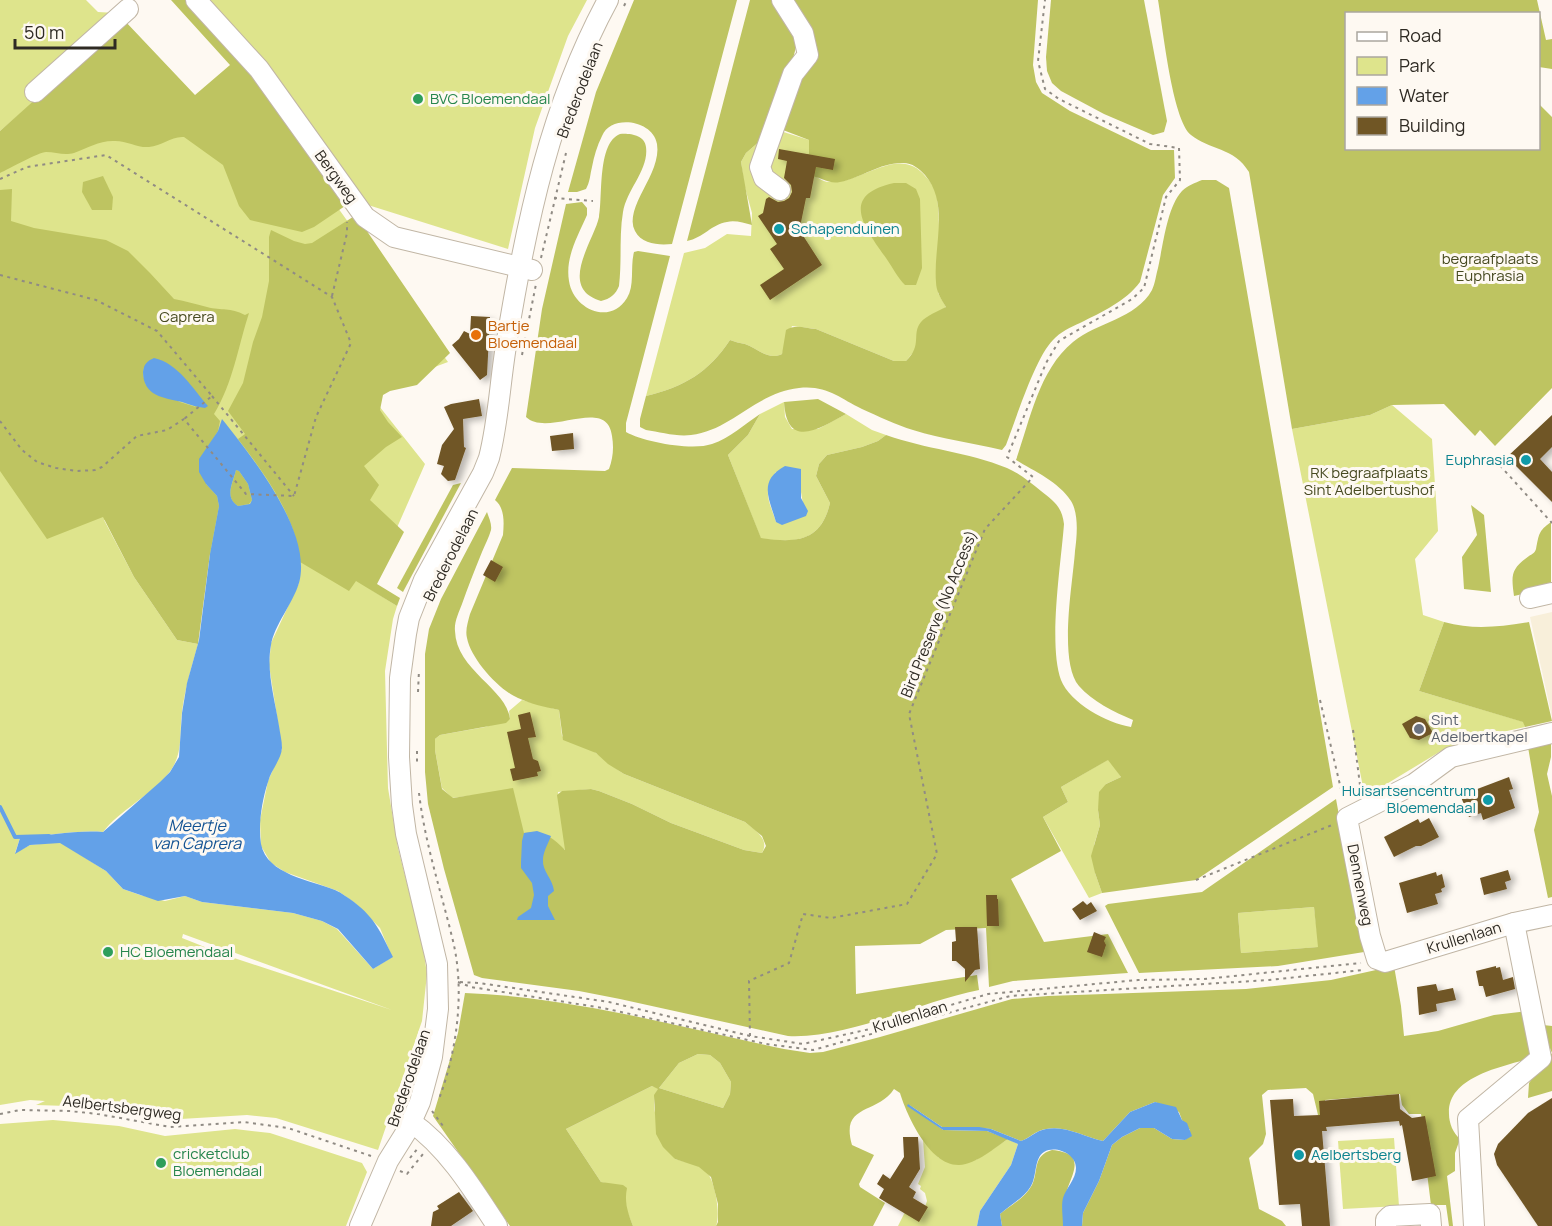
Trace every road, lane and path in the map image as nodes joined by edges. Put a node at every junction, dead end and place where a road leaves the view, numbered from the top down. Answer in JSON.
{"nodes":[{"id":1,"x":196,"y":0,"type":"edge"},
{"id":2,"x":627,"y":0,"type":"edge"},
{"id":3,"x":782,"y":0,"type":"edge"},
{"id":4,"x":1045,"y":0,"type":"edge"},
{"id":5,"x":617,"y":3,"type":"edge"},
{"id":6,"x":128,"y":9,"type":"dead end"},
{"id":7,"x":35,"y":92,"type":"dead end"},
{"id":8,"x":566,"y":153,"type":"dead end"},
{"id":9,"x":0,"y":179,"type":"edge"},
{"id":10,"x":780,"y":190,"type":"dead end"},
{"id":11,"x":546,"y":193,"type":"junction"},
{"id":12,"x":593,"y":201,"type":"dead end"},
{"id":13,"x":347,"y":216,"type":"dead end"},
{"id":14,"x":533,"y":270,"type":"junction"},
{"id":15,"x":0,"y":275,"type":"edge"},
{"id":16,"x":332,"y":297,"type":"junction"},
{"id":17,"x":521,"y":362,"type":"dead end"},
{"id":18,"x":212,"y":396,"type":"junction"},
{"id":19,"x":184,"y":419,"type":"junction"},
{"id":20,"x":0,"y":421,"type":"edge"},
{"id":21,"x":1495,"y":460,"type":"dead end"},
{"id":22,"x":294,"y":496,"type":"junction"},
{"id":23,"x":1552,"y":523,"type":"edge"},
{"id":24,"x":1552,"y":593,"type":"edge"},
{"id":25,"x":1530,"y":598,"type":"dead end"},
{"id":26,"x":419,"y":666,"type":"dead end"},
{"id":27,"x":417,"y":698,"type":"dead end"},
{"id":28,"x":1320,"y":699,"type":"dead end"},
{"id":29,"x":1353,"y":730,"type":"dead end"},
{"id":30,"x":1552,"y":733,"type":"edge"},
{"id":31,"x":417,"y":742,"type":"dead end"},
{"id":32,"x":417,"y":770,"type":"dead end"},
{"id":33,"x":418,"y":787,"type":"dead end"},
{"id":34,"x":1355,"y":814,"type":"junction"},
{"id":35,"x":1196,"y":880,"type":"dead end"},
{"id":36,"x":1552,"y":915,"type":"edge"},
{"id":37,"x":1514,"y":923,"type":"junction"},
{"id":38,"x":1376,"y":961,"type":"junction"},
{"id":39,"x":444,"y":981,"type":"junction"},
{"id":40,"x":750,"y":1036,"type":"junction"},
{"id":41,"x":438,"y":1102,"type":"dead end"},
{"id":42,"x":434,"y":1112,"type":"dead end"},
{"id":43,"x":0,"y":1114,"type":"edge"},
{"id":44,"x":418,"y":1128,"type":"junction"},
{"id":45,"x":379,"y":1159,"type":"dead end"},
{"id":46,"x":400,"y":1171,"type":"dead end"},
{"id":47,"x":360,"y":1226,"type":"edge"},
{"id":48,"x":497,"y":1226,"type":"edge"},
{"id":49,"x":1386,"y":1226,"type":"edge"},
{"id":50,"x":1431,"y":1226,"type":"edge"},
{"id":51,"x":1474,"y":1226,"type":"edge"}],
"edges":[{"from":1,"to":14,"type":"street","name":"Bergweg"},
{"from":2,"to":5,"type":"path"},
{"from":3,"to":10,"type":"street"},
{"from":4,"to":40,"type":"path","name":"Bird Preserve (No Access)"},
{"from":5,"to":11,"type":"street","name":"Brederodelaan"},
{"from":6,"to":7,"type":"street"},
{"from":8,"to":11,"type":"path","name":"Brederodelaan"},
{"from":9,"to":16,"type":"path"},
{"from":11,"to":12,"type":"path"},
{"from":11,"to":14,"type":"street","name":"Brederodelaan"},
{"from":11,"to":14,"type":"path","name":"Brederodelaan"},
{"from":13,"to":16,"type":"path"},
{"from":14,"to":17,"type":"path","name":"Brederodelaan"},
{"from":14,"to":39,"type":"street","name":"Brederodelaan"},
{"from":15,"to":18,"type":"path"},
{"from":16,"to":22,"type":"path"},
{"from":18,"to":19,"type":"path"},
{"from":18,"to":22,"type":"path"},
{"from":19,"to":20,"type":"path"},
{"from":19,"to":22,"type":"path"},
{"from":21,"to":23,"type":"path"},
{"from":24,"to":25,"type":"street"},
{"from":26,"to":27,"type":"path"},
{"from":28,"to":34,"type":"path"},
{"from":29,"to":34,"type":"path"},
{"from":30,"to":34,"type":"street"},
{"from":31,"to":32,"type":"path"},
{"from":33,"to":39,"type":"path","name":"Brederodelaan"},
{"from":34,"to":35,"type":"path"},
{"from":34,"to":38,"type":"street","name":"Dennenweg"},
{"from":36,"to":37,"type":"street","name":"Krullenlaan"},
{"from":37,"to":38,"type":"street","name":"Krullenlaan"},
{"from":37,"to":51,"type":"street"},
{"from":38,"to":39,"type":"path"},
{"from":38,"to":40,"type":"path","name":"Krullenlaan"},
{"from":39,"to":40,"type":"path","name":"Krullenlaan"},
{"from":39,"to":41,"type":"path","name":"Brederodelaan"},
{"from":39,"to":44,"type":"street","name":"Brederodelaan"},
{"from":42,"to":44,"type":"path"},
{"from":43,"to":45,"type":"path","name":"Aelbertsbergweg"},
{"from":44,"to":46,"type":"path"},
{"from":44,"to":47,"type":"street","name":"Brederodelaan"},
{"from":44,"to":48,"type":"street"},
{"from":49,"to":50,"type":"street"}]}
